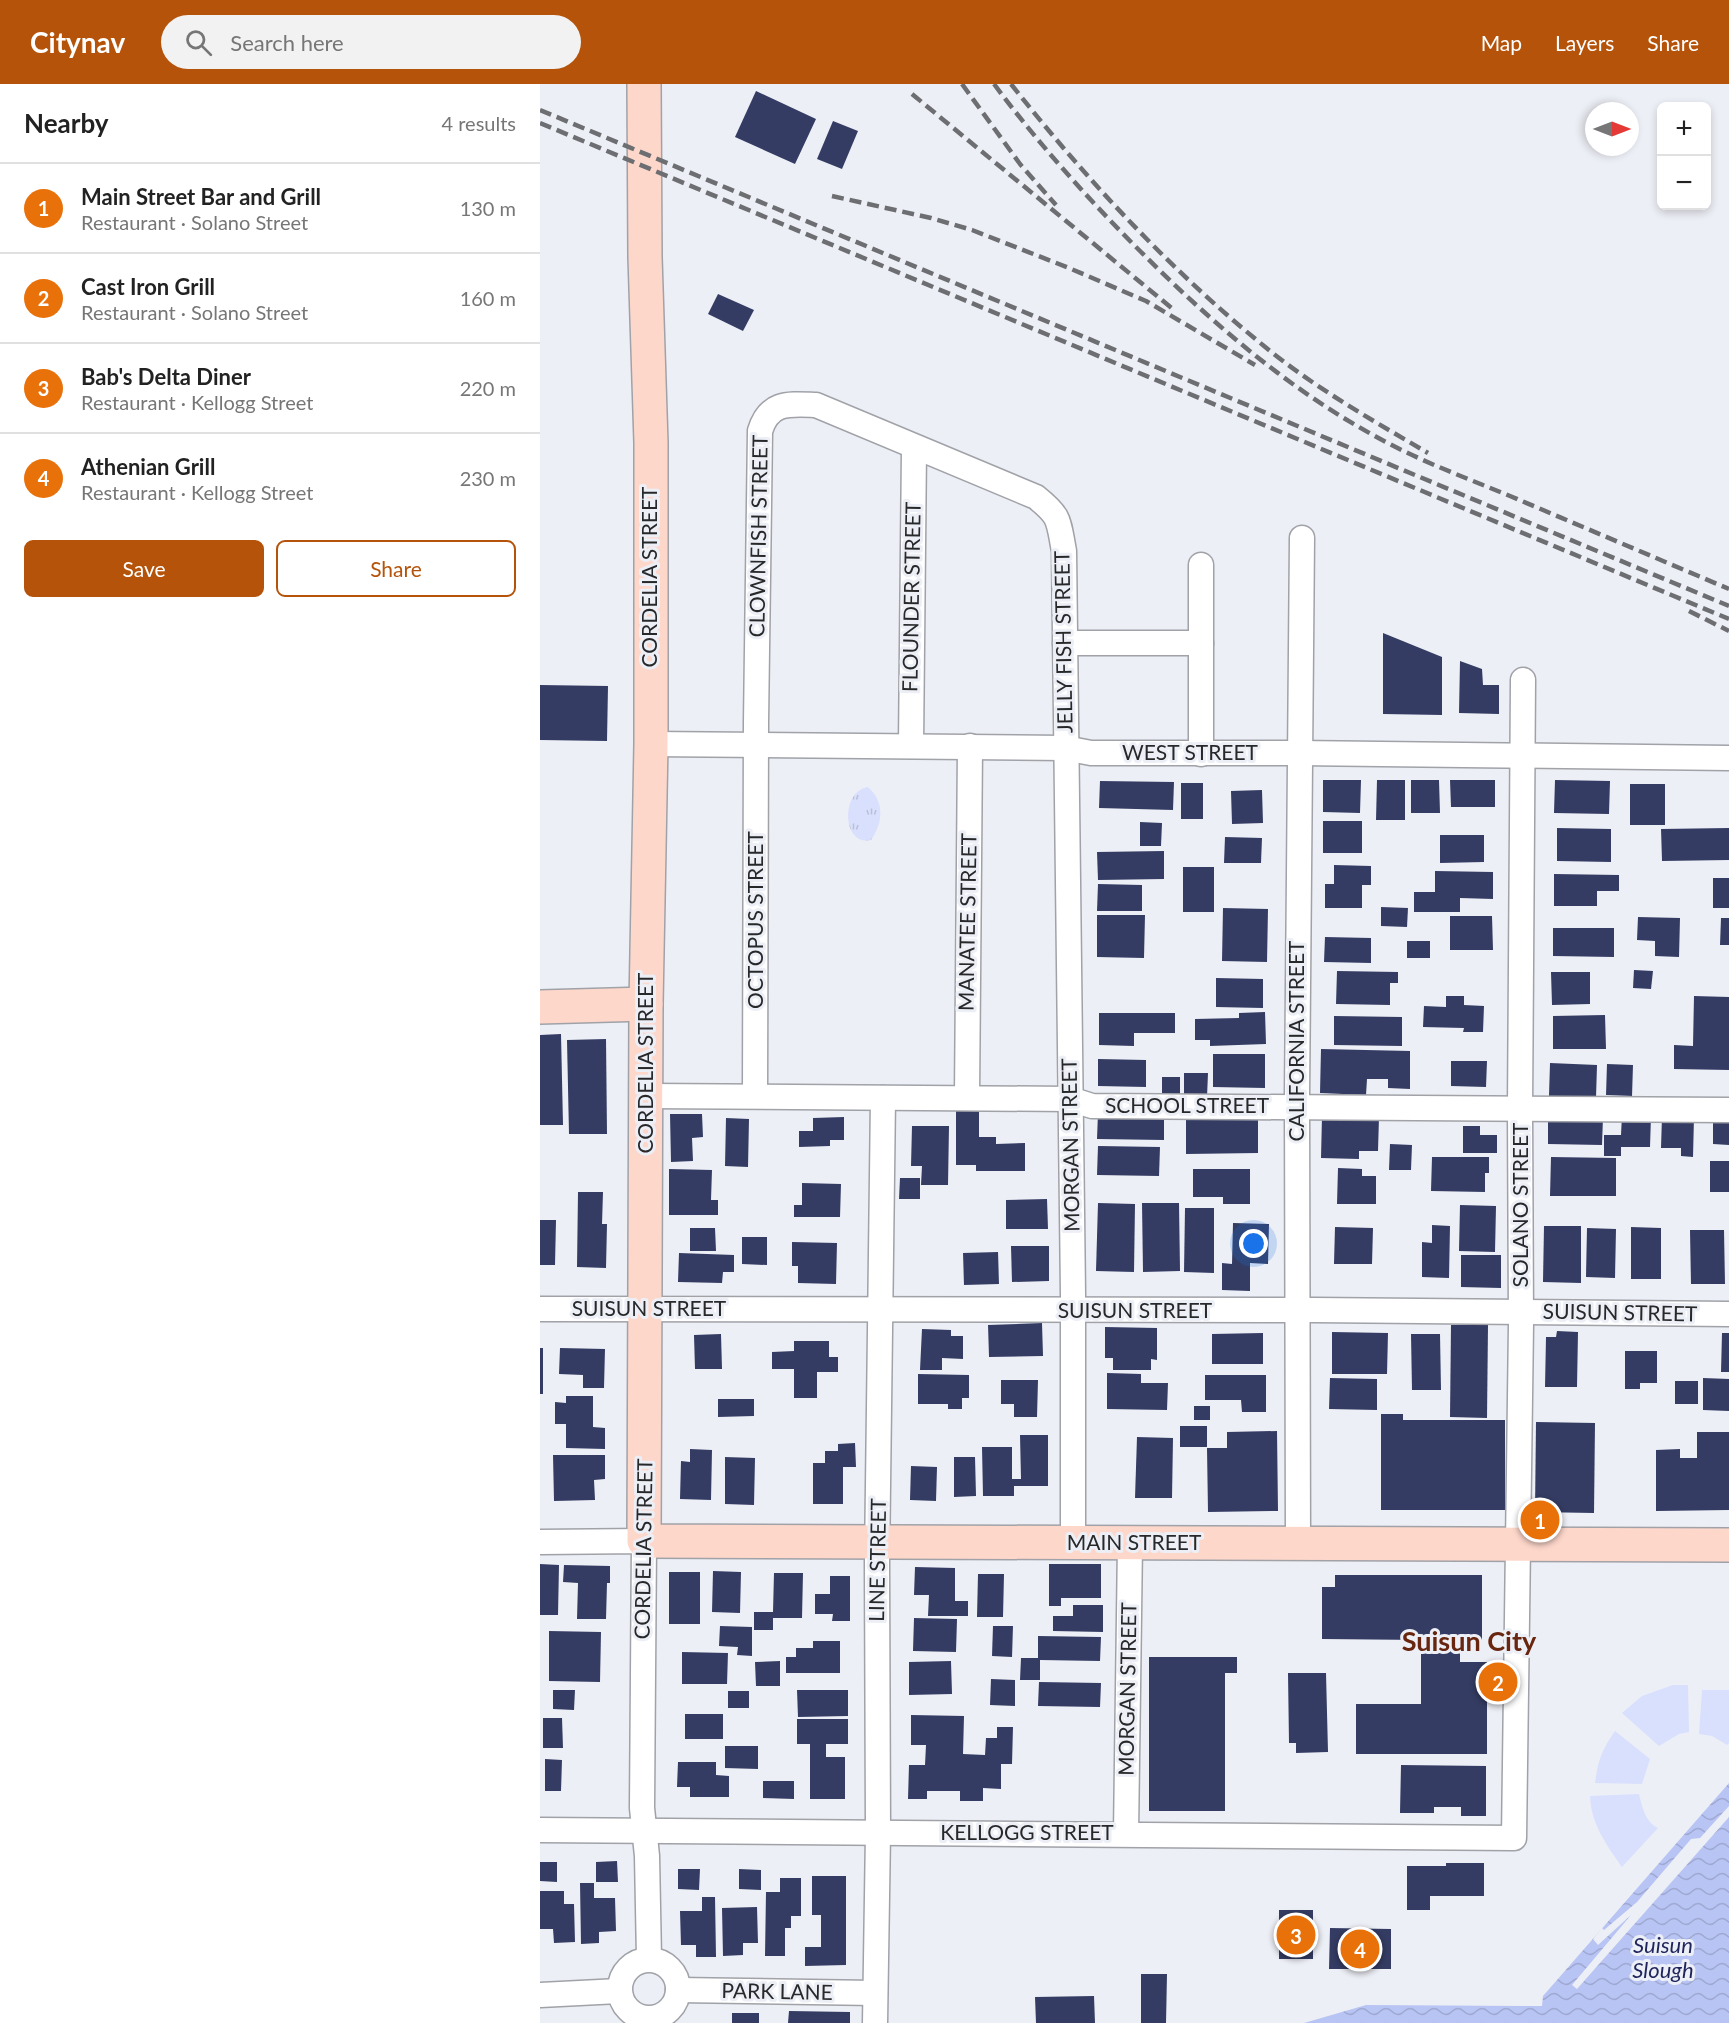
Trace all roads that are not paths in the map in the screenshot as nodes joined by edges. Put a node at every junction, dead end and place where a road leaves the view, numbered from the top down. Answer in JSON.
{"nodes":[{"id":1,"x":644,"y":84,"type":"edge"},
{"id":2,"x":914,"y":448,"type":"junction"},
{"id":3,"x":1302,"y":538,"type":"dead end"},
{"id":4,"x":1201,"y":565,"type":"dead end"},
{"id":5,"x":1065,"y":643,"type":"junction"},
{"id":6,"x":1201,"y":643,"type":"junction"},
{"id":7,"x":1523,"y":680,"type":"dead end"},
{"id":8,"x":651,"y":744,"type":"junction"},
{"id":9,"x":756,"y":745,"type":"junction"},
{"id":10,"x":911,"y":746,"type":"junction"},
{"id":11,"x":970,"y":746,"type":"junction"},
{"id":12,"x":1065,"y":748,"type":"junction"},
{"id":13,"x":1202,"y":753,"type":"junction"},
{"id":14,"x":1298,"y":753,"type":"junction"},
{"id":15,"x":1522,"y":756,"type":"junction"},
{"id":16,"x":1729,"y":758,"type":"edge"},
{"id":17,"x":646,"y":1004,"type":"junction"},
{"id":18,"x":540,"y":1007,"type":"edge"},
{"id":19,"x":646,"y":1096,"type":"junction"},
{"id":20,"x":755,"y":1096,"type":"junction"},
{"id":21,"x":967,"y":1097,"type":"junction"},
{"id":22,"x":883,"y":1098,"type":"junction"},
{"id":23,"x":1070,"y":1099,"type":"junction"},
{"id":24,"x":1297,"y":1107,"type":"junction"},
{"id":25,"x":1520,"y":1109,"type":"junction"},
{"id":26,"x":1729,"y":1110,"type":"edge"},
{"id":27,"x":540,"y":1309,"type":"edge"},
{"id":28,"x":645,"y":1309,"type":"junction"},
{"id":29,"x":880,"y":1310,"type":"junction"},
{"id":30,"x":1297,"y":1310,"type":"junction"},
{"id":31,"x":1073,"y":1311,"type":"junction"},
{"id":32,"x":1521,"y":1312,"type":"junction"},
{"id":33,"x":1729,"y":1314,"type":"edge"},
{"id":34,"x":644,"y":1541,"type":"junction"},
{"id":35,"x":540,"y":1542,"type":"edge"},
{"id":36,"x":879,"y":1543,"type":"junction"},
{"id":37,"x":1073,"y":1543,"type":"junction"},
{"id":38,"x":1130,"y":1543,"type":"junction"},
{"id":39,"x":1298,"y":1544,"type":"junction"},
{"id":40,"x":1518,"y":1545,"type":"junction"},
{"id":41,"x":1729,"y":1545,"type":"edge"},
{"id":42,"x":540,"y":1830,"type":"edge"},
{"id":43,"x":645,"y":1830,"type":"junction"},
{"id":44,"x":878,"y":1833,"type":"junction"},
{"id":45,"x":1126,"y":1834,"type":"junction"},
{"id":46,"x":1514,"y":1838,"type":"joint"},
{"id":47,"x":649,"y":1959,"type":"junction"},
{"id":48,"x":678,"y":1990,"type":"junction"},
{"id":49,"x":619,"y":1991,"type":"junction"},
{"id":50,"x":875,"y":1993,"type":"junction"},
{"id":51,"x":540,"y":1995,"type":"edge"},
{"id":52,"x":648,"y":2021,"type":"edge"},
{"id":53,"x":875,"y":2023,"type":"edge"}],
"edges":[{"from":1,"to":8,"type":"main road","name":"CORDELIA STREET"},
{"from":2,"to":5,"type":"street","name":"JELLY FISH STREET"},
{"from":2,"to":9,"type":"street","name":"CLOWNFISH STREET"},
{"from":2,"to":10,"type":"street","name":"FLOUNDER STREET"},
{"from":3,"to":14,"type":"street","name":"CALIFORNIA STREET"},
{"from":4,"to":6,"type":"street"},
{"from":5,"to":6,"type":"street"},
{"from":5,"to":12,"type":"street","name":"JELLY FISH STREET"},
{"from":6,"to":13,"type":"street"},
{"from":7,"to":15,"type":"street","name":"SOLANO STREET"},
{"from":8,"to":9,"type":"street","name":"WEST STREET"},
{"from":8,"to":17,"type":"main road","name":"CORDELIA STREET"},
{"from":9,"to":10,"type":"street","name":"WEST STREET"},
{"from":9,"to":20,"type":"street","name":"OCTOPUS STREET"},
{"from":10,"to":11,"type":"street","name":"WEST STREET"},
{"from":11,"to":12,"type":"street","name":"WEST STREET"},
{"from":11,"to":21,"type":"street","name":"MANATEE STREET"},
{"from":12,"to":13,"type":"street","name":"WEST STREET"},
{"from":12,"to":23,"type":"street","name":"MORGAN STREET"},
{"from":13,"to":14,"type":"street","name":"WEST STREET"},
{"from":14,"to":15,"type":"street","name":"WEST STREET"},
{"from":14,"to":24,"type":"street","name":"CALIFORNIA STREET"},
{"from":15,"to":16,"type":"street","name":"WEST STREET"},
{"from":15,"to":25,"type":"street","name":"SOLANO STREET"},
{"from":17,"to":18,"type":"main road"},
{"from":17,"to":19,"type":"main road","name":"CORDELIA STREET"},
{"from":19,"to":20,"type":"street","name":"SCHOOL STREET"},
{"from":19,"to":28,"type":"main road","name":"CORDELIA STREET"},
{"from":20,"to":22,"type":"street","name":"SCHOOL STREET"},
{"from":21,"to":22,"type":"street","name":"SCHOOL STREET"},
{"from":21,"to":23,"type":"street","name":"SCHOOL STREET"},
{"from":22,"to":29,"type":"street","name":"LINE STREET"},
{"from":23,"to":24,"type":"street","name":"SCHOOL STREET"},
{"from":23,"to":31,"type":"street","name":"MORGAN STREET"},
{"from":24,"to":25,"type":"street","name":"SCHOOL STREET"},
{"from":24,"to":30,"type":"street","name":"CALIFORNIA STREET"},
{"from":25,"to":26,"type":"street","name":"SCHOOL STREET"},
{"from":25,"to":32,"type":"street","name":"SOLANO STREET"},
{"from":27,"to":28,"type":"street","name":"SUISUN STREET"},
{"from":28,"to":29,"type":"street","name":"SUISUN STREET"},
{"from":28,"to":34,"type":"main road","name":"CORDELIA STREET"},
{"from":29,"to":31,"type":"street","name":"SUISUN STREET"},
{"from":29,"to":36,"type":"street","name":"LINE STREET"},
{"from":30,"to":31,"type":"street","name":"SUISUN STREET"},
{"from":30,"to":32,"type":"street","name":"SUISUN STREET"},
{"from":30,"to":39,"type":"street","name":"CALIFORNIA STREET"},
{"from":31,"to":37,"type":"street","name":"MORGAN STREET"},
{"from":32,"to":33,"type":"street","name":"SUISUN STREET"},
{"from":32,"to":40,"type":"street","name":"SOLANO STREET"},
{"from":34,"to":35,"type":"street","name":"MAIN STREET"},
{"from":34,"to":36,"type":"main road","name":"MAIN STREET"},
{"from":34,"to":43,"type":"street","name":"CORDELIA STREET"},
{"from":36,"to":37,"type":"main road","name":"MAIN STREET"},
{"from":36,"to":44,"type":"street","name":"LINE STREET"},
{"from":37,"to":38,"type":"main road","name":"MAIN STREET"},
{"from":38,"to":39,"type":"main road","name":"MAIN STREET"},
{"from":38,"to":45,"type":"street","name":"MORGAN STREET"},
{"from":39,"to":40,"type":"main road","name":"MAIN STREET"},
{"from":40,"to":41,"type":"main road","name":"MAIN STREET"},
{"from":40,"to":46,"type":"street","name":"SOLANO STREET"},
{"from":42,"to":43,"type":"street","name":"KELLOGG STREET"},
{"from":43,"to":44,"type":"street","name":"KELLOGG STREET"},
{"from":43,"to":47,"type":"street","name":"CORDELIA STREET"},
{"from":44,"to":45,"type":"street","name":"KELLOGG STREET"},
{"from":44,"to":50,"type":"street","name":"LINE STREET"},
{"from":45,"to":46,"type":"street","name":"KELLOGG STREET"},
{"from":47,"to":48,"type":"street"},
{"from":47,"to":49,"type":"street"},
{"from":48,"to":50,"type":"street","name":"PARK LANE"},
{"from":48,"to":52,"type":"street"},
{"from":49,"to":51,"type":"street"},
{"from":49,"to":52,"type":"street"},
{"from":50,"to":53,"type":"street","name":"LINE STREET"}]}
